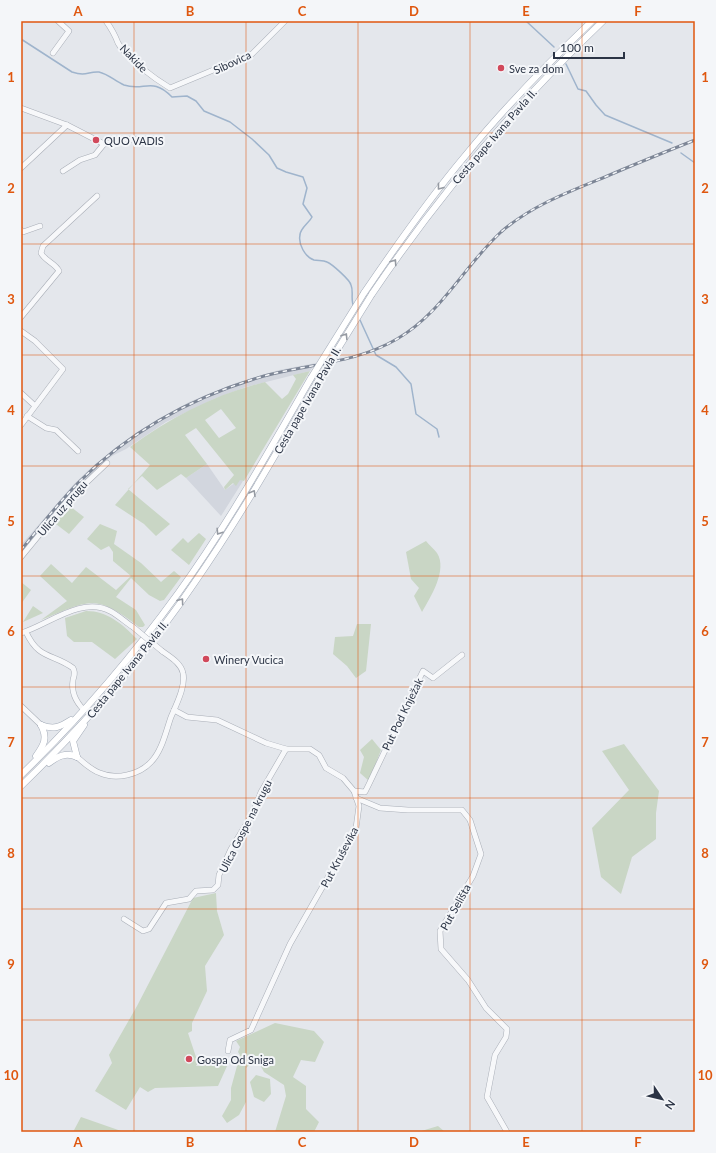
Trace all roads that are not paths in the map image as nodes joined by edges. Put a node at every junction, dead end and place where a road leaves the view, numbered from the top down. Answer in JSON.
{"nodes":[{"id":1,"x":58,"y":21,"type":"edge"},
{"id":2,"x":106,"y":21,"type":"edge"},
{"id":3,"x":285,"y":21,"type":"edge"},
{"id":4,"x":592,"y":21,"type":"edge"},
{"id":5,"x":603,"y":21,"type":"edge"},
{"id":6,"x":53,"y":53,"type":"dead end"},
{"id":7,"x":170,"y":88,"type":"joint"},
{"id":8,"x":21,"y":108,"type":"edge"},
{"id":9,"x":67,"y":125,"type":"junction"},
{"id":10,"x":141,"y":140,"type":"dead end"},
{"id":11,"x":104,"y":144,"type":"junction"},
{"id":12,"x":21,"y":168,"type":"edge"},
{"id":13,"x":63,"y":171,"type":"dead end"},
{"id":14,"x":97,"y":196,"type":"dead end"},
{"id":15,"x":40,"y":226,"type":"dead end"},
{"id":16,"x":21,"y":230,"type":"edge"},
{"id":17,"x":21,"y":317,"type":"edge"},
{"id":18,"x":21,"y":331,"type":"edge"},
{"id":19,"x":21,"y":393,"type":"edge"},
{"id":20,"x":34,"y":405,"type":"junction"},
{"id":21,"x":27,"y":416,"type":"junction"},
{"id":22,"x":21,"y":425,"type":"edge"},
{"id":23,"x":78,"y":451,"type":"dead end"},
{"id":24,"x":107,"y":463,"type":"dead end"},
{"id":25,"x":21,"y":557,"type":"edge"},
{"id":26,"x":24,"y":633,"type":"edge"},
{"id":27,"x":462,"y":654,"type":"dead end"},
{"id":28,"x":21,"y":706,"type":"edge"},
{"id":29,"x":84,"y":710,"type":"junction"},
{"id":30,"x":174,"y":710,"type":"junction"},
{"id":31,"x":76,"y":718,"type":"junction"},
{"id":32,"x":86,"y":719,"type":"junction"},
{"id":33,"x":41,"y":725,"type":"junction"},
{"id":34,"x":286,"y":749,"type":"junction"},
{"id":35,"x":77,"y":757,"type":"junction"},
{"id":36,"x":33,"y":764,"type":"junction"},
{"id":37,"x":42,"y":766,"type":"junction"},
{"id":38,"x":21,"y":775,"type":"edge"},
{"id":39,"x":21,"y":786,"type":"edge"},
{"id":40,"x":354,"y":792,"type":"junction"},
{"id":41,"x":356,"y":798,"type":"junction"},
{"id":42,"x":124,"y":919,"type":"dead end"},
{"id":43,"x":228,"y":1051,"type":"dead end"},
{"id":44,"x":507,"y":1132,"type":"edge"}],
"edges":[{"from":1,"to":6,"type":"street"},
{"from":2,"to":7,"type":"street","name":"Nakide"},
{"from":3,"to":7,"type":"street","name":"Sibovica"},
{"from":4,"to":29,"type":"main road","name":"Cesta pape Ivana Pavla II.","one_way":true,"bridge":true},
{"from":32,"to":5,"type":"main road","name":"Cesta pape Ivana Pavla II.","one_way":true,"bridge":true},
{"from":8,"to":9,"type":"street"},
{"from":9,"to":11,"type":"street"},
{"from":9,"to":12,"type":"street"},
{"from":10,"to":11,"type":"street"},
{"from":11,"to":13,"type":"street"},
{"from":14,"to":17,"type":"street"},
{"from":15,"to":16,"type":"street"},
{"from":18,"to":20,"type":"street"},
{"from":19,"to":20,"type":"street"},
{"from":20,"to":21,"type":"street"},
{"from":21,"to":22,"type":"street"},
{"from":21,"to":23,"type":"street"},
{"from":24,"to":25,"type":"street","name":"Ulica uz prugu"},
{"from":26,"to":29,"type":"street"},
{"from":26,"to":30,"type":"street","bridge":true},
{"from":27,"to":40,"type":"street","name":"Put Pod Knježak"},
{"from":28,"to":33,"type":"street"},
{"from":29,"to":31,"type":"main road","name":"Cesta pape Ivana Pavla II."},
{"from":30,"to":34,"type":"street","name":"Put Kruševika"},
{"from":30,"to":35,"type":"street"},
{"from":31,"to":33,"type":"main road"},
{"from":31,"to":36,"type":"main road","name":"Cesta pape Ivana Pavla II."},
{"from":32,"to":35,"type":"main road"},
{"from":32,"to":37,"type":"main road","name":"Cesta pape Ivana Pavla II."},
{"from":33,"to":36,"type":"main road"},
{"from":34,"to":40,"type":"street","name":"Put Kruševika"},
{"from":34,"to":42,"type":"street","name":"Ulica Gospe na krugu"},
{"from":35,"to":37,"type":"main road"},
{"from":36,"to":38,"type":"main road","name":"Cesta pape Ivana Pavla II."},
{"from":37,"to":39,"type":"main road","name":"Cesta pape Ivana Pavla II."},
{"from":40,"to":41,"type":"street","name":"Put Kruševika"},
{"from":41,"to":43,"type":"street","name":"Put Kruševika"},
{"from":41,"to":44,"type":"street","name":"Put Selišta"}]}
